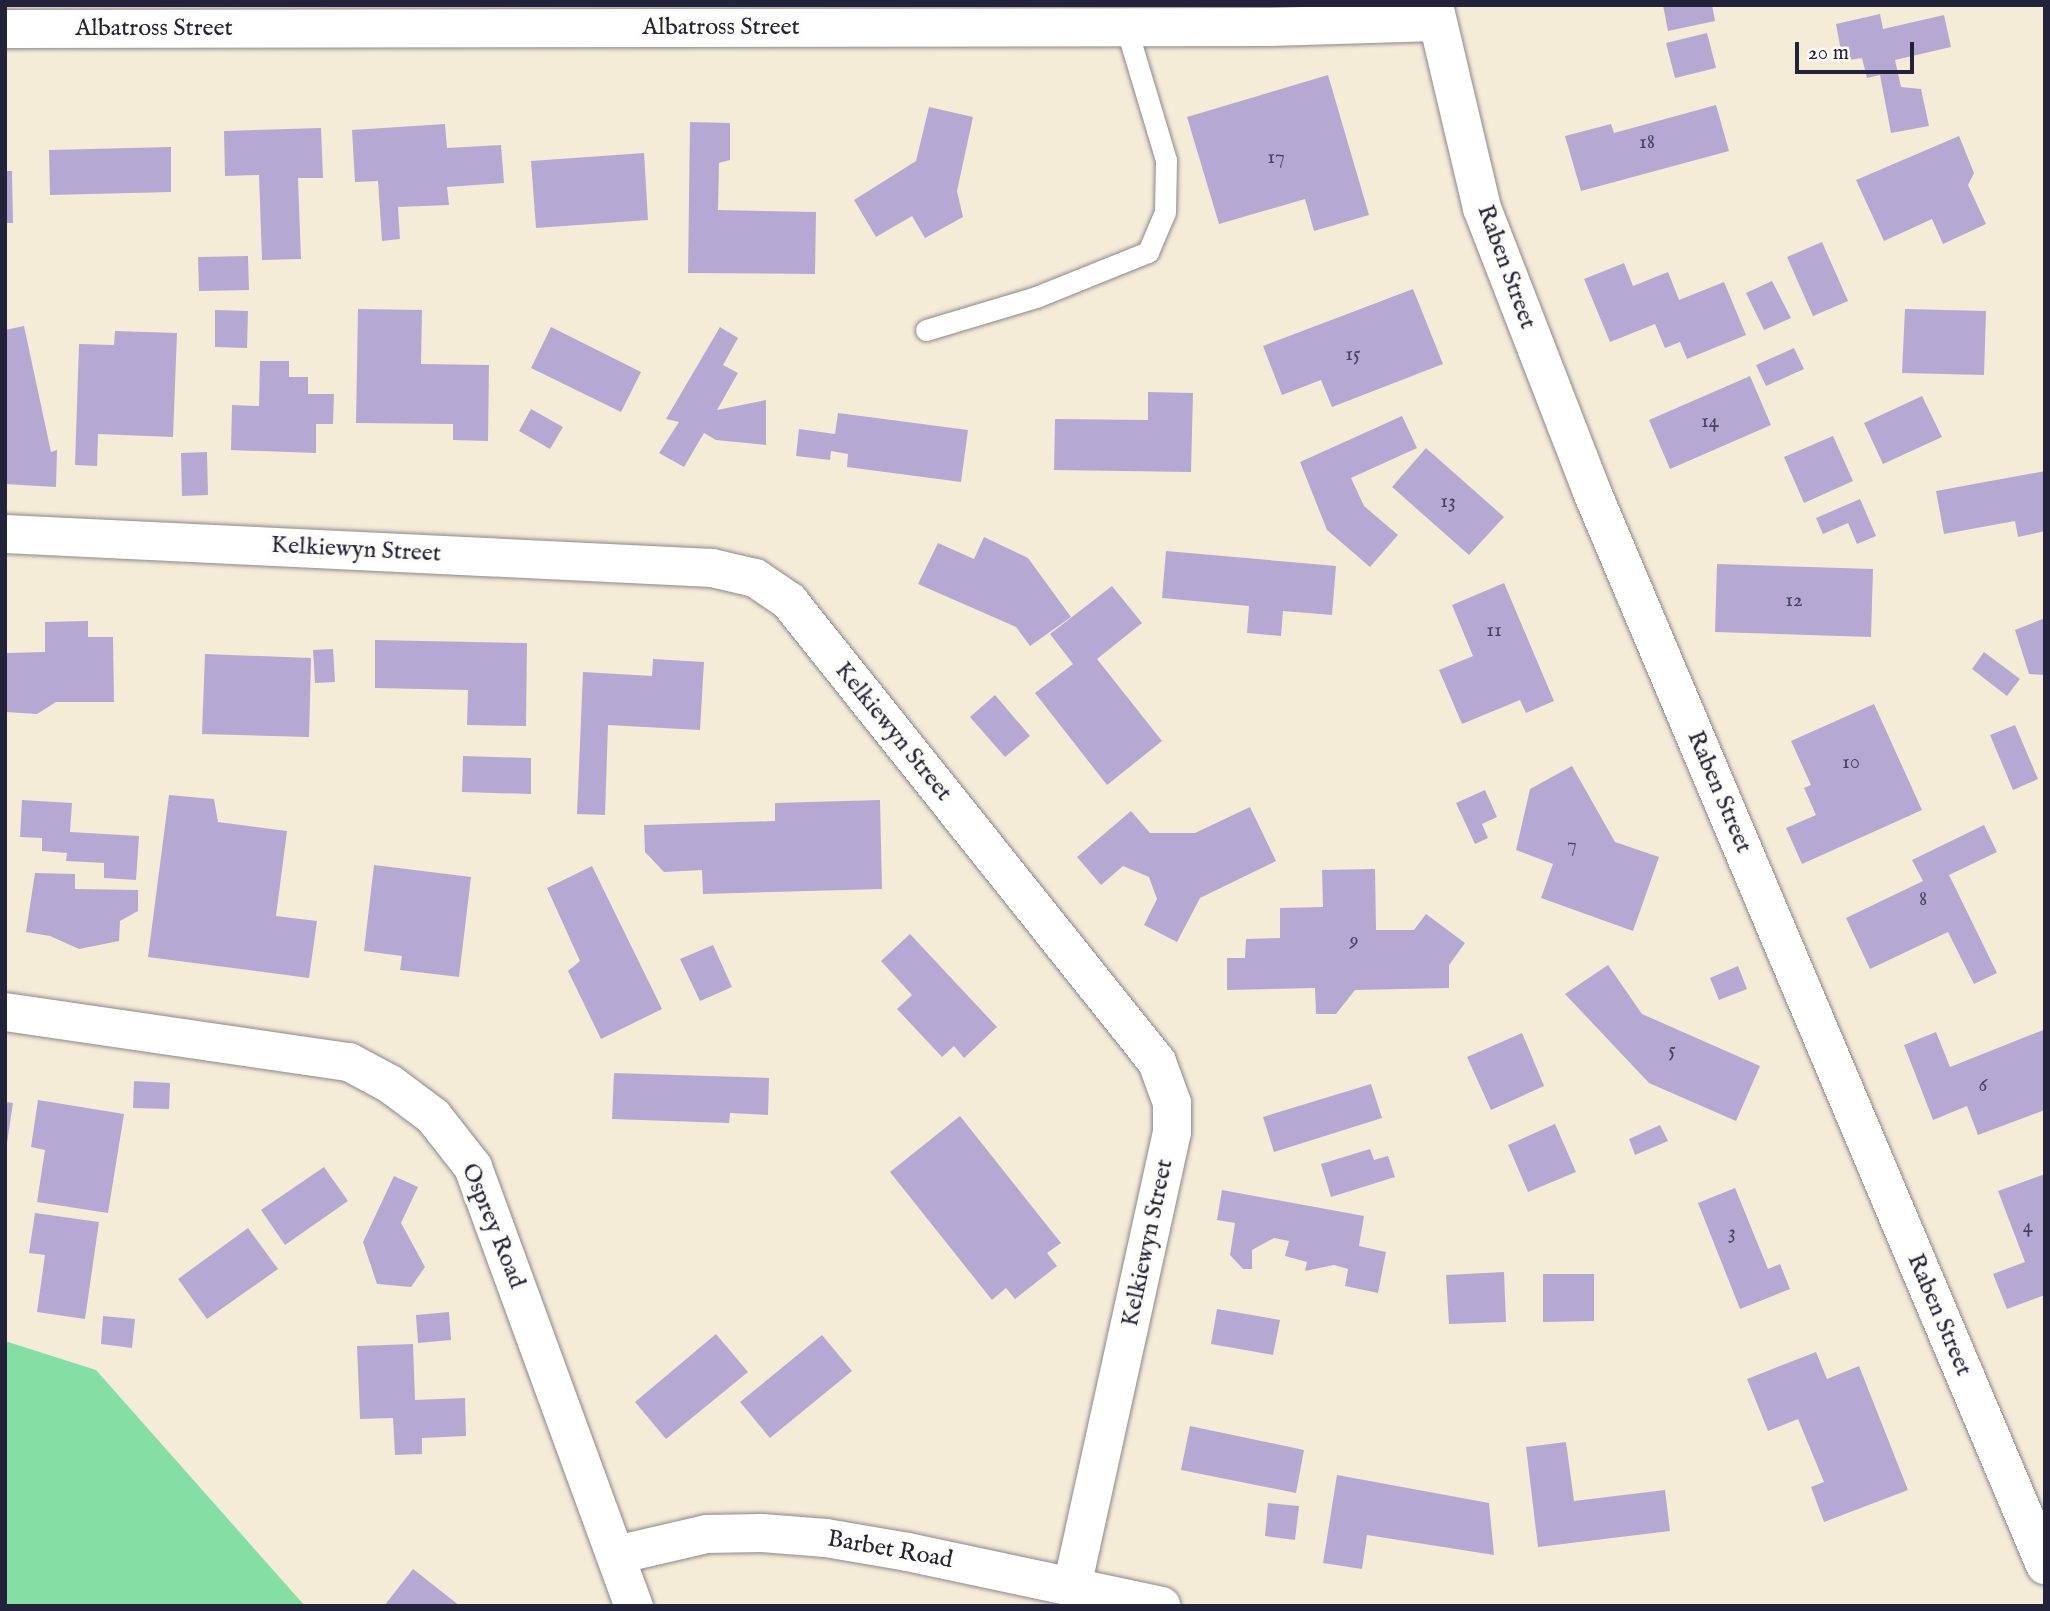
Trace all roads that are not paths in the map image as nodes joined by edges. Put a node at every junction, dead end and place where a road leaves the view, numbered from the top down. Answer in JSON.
{"nodes":[{"id":1,"x":1436,"y":14,"type":"edge"},
{"id":2,"x":1126,"y":27,"type":"junction"},
{"id":3,"x":5,"y":29,"type":"edge"},
{"id":4,"x":926,"y":330,"type":"dead end"},
{"id":5,"x":5,"y":534,"type":"edge"},
{"id":6,"x":5,"y":1012,"type":"edge"},
{"id":7,"x":616,"y":1555,"type":"junction"},
{"id":8,"x":2045,"y":1565,"type":"edge"},
{"id":9,"x":1072,"y":1586,"type":"junction"},
{"id":10,"x":635,"y":1606,"type":"edge"},
{"id":11,"x":1161,"y":1606,"type":"edge"}],
"edges":[{"from":1,"to":2,"type":"street","name":"Albatross Street"},
{"from":1,"to":8,"type":"street","name":"Raben Street"},
{"from":2,"to":3,"type":"street","name":"Albatross Street"},
{"from":2,"to":4,"type":"lane"},
{"from":5,"to":9,"type":"street","name":"Kelkiewyn Street"},
{"from":6,"to":7,"type":"street","name":"Osprey Road"},
{"from":7,"to":9,"type":"street","name":"Barbet Road"},
{"from":7,"to":10,"type":"street","name":"Osprey Road"},
{"from":9,"to":11,"type":"street","name":"Barbet Road"}]}
